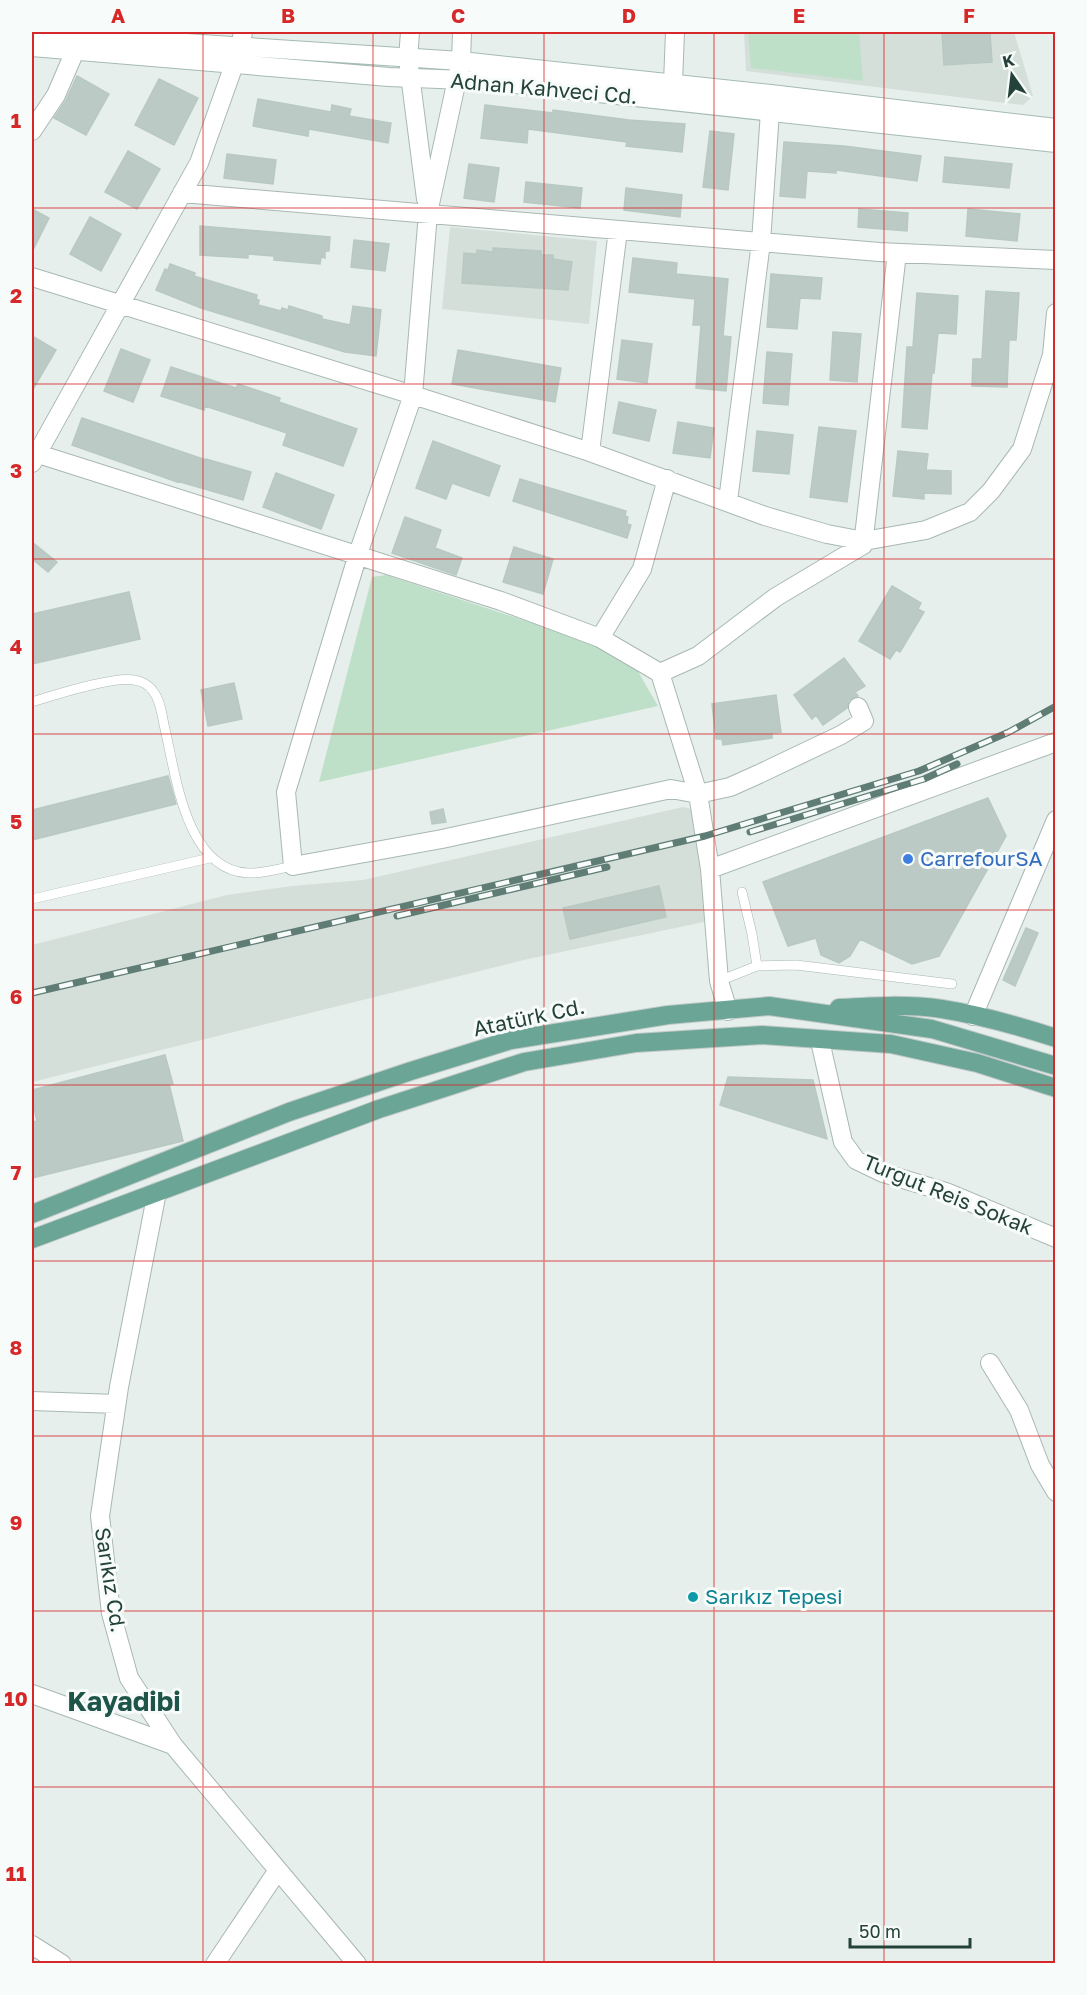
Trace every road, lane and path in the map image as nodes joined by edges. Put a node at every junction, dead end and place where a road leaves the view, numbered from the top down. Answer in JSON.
{"nodes":[{"id":1,"x":410,"y":32,"type":"edge"},
{"id":2,"x":462,"y":32,"type":"edge"},
{"id":3,"x":675,"y":32,"type":"edge"},
{"id":4,"x":32,"y":33,"type":"edge"},
{"id":5,"x":103,"y":35,"type":"edge"},
{"id":6,"x":71,"y":39,"type":"edge"},
{"id":7,"x":32,"y":47,"type":"edge"},
{"id":8,"x":239,"y":48,"type":"edge"},
{"id":9,"x":408,"y":59,"type":"junction"},
{"id":10,"x":461,"y":61,"type":"junction"},
{"id":11,"x":410,"y":78,"type":"junction"},
{"id":12,"x":457,"y":80,"type":"junction"},
{"id":13,"x":673,"y":83,"type":"junction"},
{"id":14,"x":770,"y":103,"type":"junction"},
{"id":15,"x":1056,"y":128,"type":"edge"},
{"id":16,"x":32,"y":131,"type":"edge"},
{"id":17,"x":1056,"y":143,"type":"edge"},
{"id":18,"x":182,"y":193,"type":"junction"},
{"id":19,"x":428,"y":213,"type":"junction"},
{"id":20,"x":618,"y":230,"type":"junction"},
{"id":21,"x":761,"y":242,"type":"junction"},
{"id":22,"x":897,"y":253,"type":"junction"},
{"id":23,"x":1056,"y":260,"type":"edge"},
{"id":24,"x":32,"y":277,"type":"edge"},
{"id":25,"x":120,"y":304,"type":"junction"},
{"id":26,"x":1056,"y":313,"type":"edge"},
{"id":27,"x":413,"y":395,"type":"junction"},
{"id":28,"x":590,"y":452,"type":"junction"},
{"id":29,"x":33,"y":456,"type":"edge"},
{"id":30,"x":667,"y":479,"type":"junction"},
{"id":31,"x":728,"y":501,"type":"junction"},
{"id":32,"x":864,"y":541,"type":"junction"},
{"id":33,"x":358,"y":554,"type":"junction"},
{"id":34,"x":600,"y":638,"type":"junction"},
{"id":35,"x":660,"y":673,"type":"junction"},
{"id":36,"x":32,"y":702,"type":"edge"},
{"id":37,"x":858,"y":707,"type":"dead end"},
{"id":38,"x":1056,"y":741,"type":"edge"},
{"id":39,"x":698,"y":794,"type":"junction"},
{"id":40,"x":1056,"y":820,"type":"edge"},
{"id":41,"x":210,"y":858,"type":"junction"},
{"id":42,"x":293,"y":866,"type":"junction"},
{"id":43,"x":710,"y":869,"type":"junction"},
{"id":44,"x":742,"y":892,"type":"dead end"},
{"id":45,"x":32,"y":899,"type":"edge"},
{"id":46,"x":757,"y":966,"type":"junction"},
{"id":47,"x":719,"y":981,"type":"junction"},
{"id":48,"x":952,"y":984,"type":"dead end"},
{"id":49,"x":728,"y":1011,"type":"junction"},
{"id":50,"x":799,"y":1011,"type":"junction"},
{"id":51,"x":973,"y":1016,"type":"junction"},
{"id":52,"x":1056,"y":1038,"type":"edge"},
{"id":53,"x":820,"y":1041,"type":"junction"},
{"id":54,"x":1056,"y":1065,"type":"edge"},
{"id":55,"x":1056,"y":1088,"type":"edge"},
{"id":56,"x":1056,"y":1099,"type":"edge"},
{"id":57,"x":157,"y":1192,"type":"junction"},
{"id":58,"x":32,"y":1214,"type":"edge"},
{"id":59,"x":1056,"y":1238,"type":"edge"},
{"id":60,"x":32,"y":1239,"type":"edge"},
{"id":61,"x":990,"y":1363,"type":"dead end"},
{"id":62,"x":32,"y":1401,"type":"edge"},
{"id":63,"x":116,"y":1404,"type":"junction"},
{"id":64,"x":1056,"y":1492,"type":"edge"},
{"id":65,"x":32,"y":1694,"type":"edge"},
{"id":66,"x":173,"y":1745,"type":"junction"},
{"id":67,"x":278,"y":1870,"type":"junction"},
{"id":68,"x":32,"y":1945,"type":"edge"},
{"id":69,"x":62,"y":1964,"type":"edge"},
{"id":70,"x":215,"y":1964,"type":"edge"},
{"id":71,"x":357,"y":1964,"type":"edge"}],
"edges":[{"from":1,"to":9,"type":"street"},
{"from":2,"to":10,"type":"street"},
{"from":3,"to":13,"type":"street"},
{"from":4,"to":6,"type":"street","name":"Adnan Kahveci Cd."},
{"from":5,"to":6,"type":"street","name":"Adnan Kahveci Cd."},
{"from":5,"to":8,"type":"street","name":"Adnan Kahveci Cd."},
{"from":6,"to":7,"type":"street","name":"Adnan Kahveci Cd."},
{"from":6,"to":8,"type":"street","name":"Adnan Kahveci Cd."},
{"from":6,"to":16,"type":"street"},
{"from":8,"to":9,"type":"street","name":"Adnan Kahveci Cd."},
{"from":8,"to":11,"type":"street","name":"Adnan Kahveci Cd."},
{"from":8,"to":18,"type":"street"},
{"from":9,"to":10,"type":"street","name":"Adnan Kahveci Cd."},
{"from":9,"to":11,"type":"street"},
{"from":10,"to":12,"type":"street"},
{"from":10,"to":13,"type":"street","name":"Adnan Kahveci Cd."},
{"from":11,"to":12,"type":"street","name":"Adnan Kahveci Cd."},
{"from":11,"to":19,"type":"street"},
{"from":12,"to":14,"type":"street","name":"Adnan Kahveci Cd."},
{"from":12,"to":19,"type":"street"},
{"from":13,"to":14,"type":"street","name":"Adnan Kahveci Cd."},
{"from":14,"to":15,"type":"street","name":"Adnan Kahveci Cd."},
{"from":14,"to":17,"type":"street","name":"Adnan Kahveci Cd."},
{"from":14,"to":21,"type":"street"},
{"from":18,"to":19,"type":"street"},
{"from":18,"to":25,"type":"street"},
{"from":19,"to":20,"type":"street"},
{"from":19,"to":27,"type":"street"},
{"from":20,"to":21,"type":"street"},
{"from":20,"to":28,"type":"street"},
{"from":21,"to":22,"type":"street"},
{"from":21,"to":31,"type":"street"},
{"from":22,"to":23,"type":"street"},
{"from":22,"to":32,"type":"street"},
{"from":24,"to":25,"type":"street"},
{"from":25,"to":27,"type":"street"},
{"from":25,"to":29,"type":"street"},
{"from":26,"to":32,"type":"street"},
{"from":27,"to":28,"type":"street"},
{"from":27,"to":33,"type":"street"},
{"from":28,"to":30,"type":"street"},
{"from":29,"to":33,"type":"street"},
{"from":30,"to":31,"type":"street"},
{"from":30,"to":34,"type":"street"},
{"from":31,"to":32,"type":"street"},
{"from":32,"to":35,"type":"street"},
{"from":33,"to":34,"type":"street"},
{"from":33,"to":42,"type":"street"},
{"from":34,"to":35,"type":"street"},
{"from":35,"to":39,"type":"street"},
{"from":36,"to":41,"type":"lane"},
{"from":37,"to":39,"type":"street"},
{"from":38,"to":43,"type":"street"},
{"from":39,"to":42,"type":"street"},
{"from":39,"to":43,"type":"street"},
{"from":40,"to":51,"type":"street"},
{"from":41,"to":42,"type":"lane"},
{"from":41,"to":45,"type":"lane"},
{"from":43,"to":47,"type":"street"},
{"from":44,"to":46,"type":"lane"},
{"from":46,"to":47,"type":"lane"},
{"from":46,"to":48,"type":"lane"},
{"from":47,"to":49,"type":"street"},
{"from":49,"to":50,"type":"main road","name":"Atatürk Cd."},
{"from":49,"to":58,"type":"main road","name":"Atatürk Cd."},
{"from":50,"to":51,"type":"main road"},
{"from":50,"to":54,"type":"main road","name":"Atatürk Cd."},
{"from":51,"to":52,"type":"main road"},
{"from":53,"to":55,"type":"main road","name":"Atatürk Cd."},
{"from":53,"to":56,"type":"main road"},
{"from":53,"to":57,"type":"main road","name":"Atatürk Cd."},
{"from":53,"to":59,"type":"street","name":"Turgut Reis Sokak"},
{"from":57,"to":60,"type":"main road","name":"Atatürk Cd."},
{"from":57,"to":63,"type":"street","name":"Sarıkız Cd."},
{"from":61,"to":64,"type":"street"},
{"from":62,"to":63,"type":"street"},
{"from":63,"to":66,"type":"street","name":"Sarıkız Cd."},
{"from":65,"to":66,"type":"street"},
{"from":66,"to":67,"type":"street","name":"Sarıkız Cd."},
{"from":67,"to":70,"type":"street"},
{"from":67,"to":71,"type":"street","name":"Sarıkız Cd."},
{"from":68,"to":69,"type":"street"}]}
